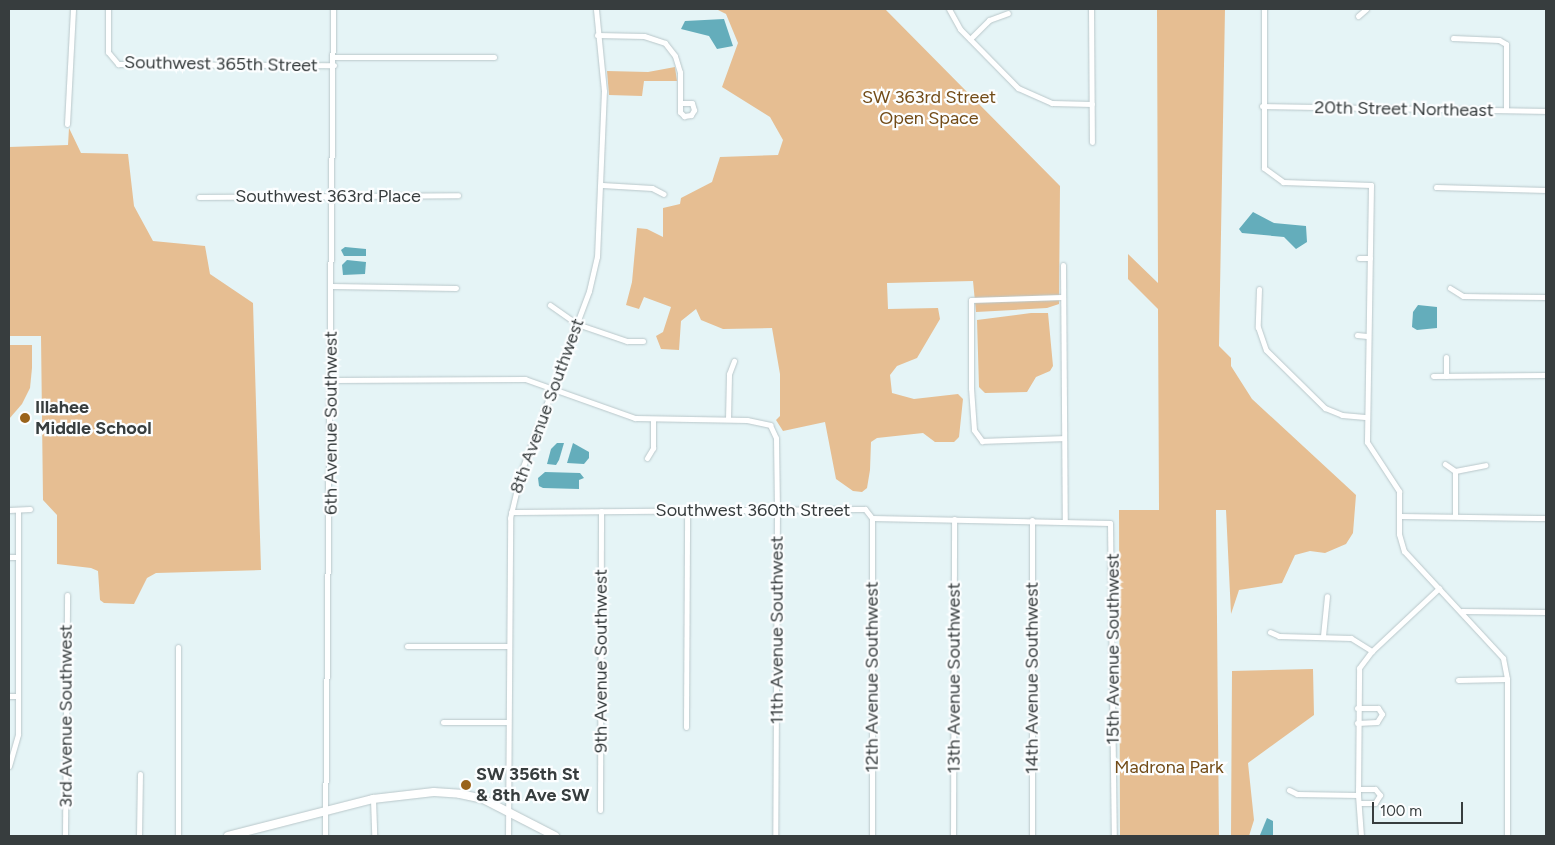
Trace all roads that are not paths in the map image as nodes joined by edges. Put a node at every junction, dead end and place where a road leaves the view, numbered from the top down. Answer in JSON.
{"nodes":[{"id":1,"x":74,"y":9,"type":"edge"},
{"id":2,"x":108,"y":9,"type":"edge"},
{"id":3,"x":333,"y":9,"type":"edge"},
{"id":4,"x":596,"y":9,"type":"edge"},
{"id":5,"x":949,"y":9,"type":"edge"},
{"id":6,"x":1091,"y":9,"type":"edge"},
{"id":7,"x":1264,"y":9,"type":"edge"},
{"id":8,"x":1366,"y":9,"type":"edge"},
{"id":9,"x":1008,"y":13,"type":"dead end"},
{"id":10,"x":1358,"y":16,"type":"dead end"},
{"id":11,"x":596,"y":35,"type":"junction"},
{"id":12,"x":1453,"y":38,"type":"dead end"},
{"id":13,"x":970,"y":39,"type":"junction"},
{"id":14,"x":334,"y":57,"type":"junction"},
{"id":15,"x":494,"y":57,"type":"dead end"},
{"id":16,"x":334,"y":65,"type":"junction"},
{"id":17,"x":682,"y":103,"type":"dead end"},
{"id":18,"x":1092,"y":104,"type":"junction"},
{"id":19,"x":1262,"y":106,"type":"junction"},
{"id":20,"x":1506,"y":110,"type":"junction"},
{"id":21,"x":1546,"y":111,"type":"edge"},
{"id":22,"x":67,"y":124,"type":"dead end"},
{"id":23,"x":1092,"y":142,"type":"dead end"},
{"id":24,"x":602,"y":185,"type":"junction"},
{"id":25,"x":1436,"y":187,"type":"dead end"},
{"id":26,"x":1546,"y":190,"type":"edge"},
{"id":27,"x":664,"y":194,"type":"dead end"},
{"id":28,"x":458,"y":195,"type":"dead end"},
{"id":29,"x":199,"y":197,"type":"dead end"},
{"id":30,"x":332,"y":197,"type":"junction"},
{"id":31,"x":1360,"y":258,"type":"dead end"},
{"id":32,"x":1370,"y":258,"type":"junction"},
{"id":33,"x":1063,"y":265,"type":"dead end"},
{"id":34,"x":331,"y":286,"type":"junction"},
{"id":35,"x":456,"y":288,"type":"dead end"},
{"id":36,"x":1450,"y":288,"type":"dead end"},
{"id":37,"x":1259,"y":289,"type":"dead end"},
{"id":38,"x":1062,"y":297,"type":"junction"},
{"id":39,"x":1546,"y":297,"type":"edge"},
{"id":40,"x":550,"y":306,"type":"dead end"},
{"id":41,"x":577,"y":324,"type":"junction"},
{"id":42,"x":1357,"y":335,"type":"dead end"},
{"id":43,"x":1367,"y":336,"type":"junction"},
{"id":44,"x":644,"y":341,"type":"dead end"},
{"id":45,"x":1446,"y":357,"type":"dead end"},
{"id":46,"x":734,"y":361,"type":"dead end"},
{"id":47,"x":1546,"y":375,"type":"edge"},
{"id":48,"x":1433,"y":376,"type":"dead end"},
{"id":49,"x":1446,"y":376,"type":"junction"},
{"id":50,"x":332,"y":380,"type":"junction"},
{"id":51,"x":553,"y":387,"type":"junction"},
{"id":52,"x":1365,"y":417,"type":"junction"},
{"id":53,"x":653,"y":419,"type":"junction"},
{"id":54,"x":728,"y":419,"type":"junction"},
{"id":55,"x":1064,"y":438,"type":"junction"},
{"id":56,"x":647,"y":458,"type":"dead end"},
{"id":57,"x":1445,"y":464,"type":"dead end"},
{"id":58,"x":1485,"y":465,"type":"dead end"},
{"id":59,"x":1455,"y":471,"type":"junction"},
{"id":60,"x":778,"y":508,"type":"junction"},
{"id":61,"x":30,"y":509,"type":"dead end"},
{"id":62,"x":9,"y":510,"type":"edge"},
{"id":63,"x":18,"y":510,"type":"junction"},
{"id":64,"x":687,"y":510,"type":"junction"},
{"id":65,"x":602,"y":511,"type":"junction"},
{"id":66,"x":510,"y":512,"type":"junction"},
{"id":67,"x":1400,"y":516,"type":"junction"},
{"id":68,"x":1455,"y":516,"type":"junction"},
{"id":69,"x":872,"y":518,"type":"junction"},
{"id":70,"x":1546,"y":518,"type":"edge"},
{"id":71,"x":954,"y":519,"type":"junction"},
{"id":72,"x":1032,"y":520,"type":"junction"},
{"id":73,"x":1065,"y":520,"type":"junction"},
{"id":74,"x":1110,"y":523,"type":"joint"},
{"id":75,"x":9,"y":557,"type":"edge"},
{"id":76,"x":18,"y":557,"type":"junction"},
{"id":77,"x":1439,"y":588,"type":"junction"},
{"id":78,"x":66,"y":595,"type":"dead end"},
{"id":79,"x":1327,"y":596,"type":"dead end"},
{"id":80,"x":1462,"y":611,"type":"junction"},
{"id":81,"x":1546,"y":612,"type":"edge"},
{"id":82,"x":1270,"y":632,"type":"dead end"},
{"id":83,"x":1323,"y":636,"type":"junction"},
{"id":84,"x":407,"y":646,"type":"dead end"},
{"id":85,"x":508,"y":646,"type":"junction"},
{"id":86,"x":178,"y":647,"type":"dead end"},
{"id":87,"x":1372,"y":650,"type":"junction"},
{"id":88,"x":1507,"y":679,"type":"junction"},
{"id":89,"x":1458,"y":680,"type":"dead end"},
{"id":90,"x":9,"y":696,"type":"edge"},
{"id":91,"x":18,"y":696,"type":"junction"},
{"id":92,"x":1357,"y":708,"type":"junction"},
{"id":93,"x":443,"y":722,"type":"dead end"},
{"id":94,"x":508,"y":722,"type":"junction"},
{"id":95,"x":1357,"y":723,"type":"junction"},
{"id":96,"x":686,"y":727,"type":"dead end"},
{"id":97,"x":9,"y":766,"type":"edge"},
{"id":98,"x":140,"y":774,"type":"dead end"},
{"id":99,"x":1289,"y":790,"type":"dead end"},
{"id":100,"x":1358,"y":792,"type":"junction"},
{"id":101,"x":373,"y":799,"type":"junction"},
{"id":102,"x":1359,"y":804,"type":"junction"},
{"id":103,"x":600,"y":810,"type":"dead end"},
{"id":104,"x":508,"y":811,"type":"junction"},
{"id":105,"x":326,"y":812,"type":"junction"},
{"id":106,"x":65,"y":836,"type":"edge"},
{"id":107,"x":139,"y":836,"type":"edge"},
{"id":108,"x":178,"y":836,"type":"edge"},
{"id":109,"x":228,"y":836,"type":"edge"},
{"id":110,"x":324,"y":836,"type":"edge"},
{"id":111,"x":374,"y":836,"type":"edge"},
{"id":112,"x":508,"y":836,"type":"edge"},
{"id":113,"x":555,"y":836,"type":"edge"},
{"id":114,"x":775,"y":836,"type":"edge"},
{"id":115,"x":872,"y":836,"type":"edge"},
{"id":116,"x":953,"y":836,"type":"edge"},
{"id":117,"x":1032,"y":836,"type":"edge"},
{"id":118,"x":1114,"y":836,"type":"edge"},
{"id":119,"x":1361,"y":836,"type":"edge"},
{"id":120,"x":1508,"y":836,"type":"edge"}],
"edges":[{"from":1,"to":22,"type":"street"},
{"from":2,"to":16,"type":"street","name":"Southwest 365th Street"},
{"from":3,"to":14,"type":"street","name":"6th Avenue Southwest"},
{"from":4,"to":11,"type":"street","name":"8th Avenue Southwest"},
{"from":5,"to":13,"type":"street"},
{"from":6,"to":18,"type":"street"},
{"from":7,"to":19,"type":"street"},
{"from":8,"to":10,"type":"street"},
{"from":9,"to":13,"type":"street"},
{"from":11,"to":17,"type":"street"},
{"from":11,"to":24,"type":"street","name":"8th Avenue Southwest"},
{"from":12,"to":20,"type":"street"},
{"from":13,"to":18,"type":"street"},
{"from":14,"to":15,"type":"street","name":"Southwest 365th Street"},
{"from":14,"to":16,"type":"street","name":"6th Avenue Southwest"},
{"from":16,"to":30,"type":"street","name":"6th Avenue Southwest"},
{"from":18,"to":23,"type":"street"},
{"from":19,"to":20,"type":"street","name":"20th Street Northeast"},
{"from":19,"to":32,"type":"street"},
{"from":20,"to":21,"type":"street","name":"20th Street Northeast"},
{"from":24,"to":27,"type":"street"},
{"from":24,"to":41,"type":"street","name":"8th Avenue Southwest"},
{"from":25,"to":26,"type":"street"},
{"from":28,"to":30,"type":"street","name":"Southwest 363rd Place"},
{"from":29,"to":30,"type":"street","name":"Southwest 363rd Place"},
{"from":30,"to":34,"type":"street","name":"6th Avenue Southwest"},
{"from":31,"to":32,"type":"street"},
{"from":32,"to":43,"type":"street"},
{"from":33,"to":38,"type":"street"},
{"from":34,"to":35,"type":"street"},
{"from":34,"to":50,"type":"street","name":"6th Avenue Southwest"},
{"from":36,"to":39,"type":"street"},
{"from":37,"to":52,"type":"street"},
{"from":38,"to":55,"type":"street"},
{"from":38,"to":55,"type":"street"},
{"from":40,"to":41,"type":"street"},
{"from":41,"to":44,"type":"street"},
{"from":41,"to":51,"type":"street","name":"8th Avenue Southwest"},
{"from":42,"to":43,"type":"street"},
{"from":43,"to":52,"type":"street"},
{"from":45,"to":49,"type":"street"},
{"from":46,"to":54,"type":"street"},
{"from":47,"to":49,"type":"street"},
{"from":48,"to":49,"type":"street"},
{"from":50,"to":51,"type":"street"},
{"from":50,"to":105,"type":"street","name":"6th Avenue Southwest"},
{"from":51,"to":53,"type":"street"},
{"from":51,"to":66,"type":"street","name":"8th Avenue Southwest"},
{"from":52,"to":67,"type":"street"},
{"from":53,"to":54,"type":"street"},
{"from":53,"to":56,"type":"street"},
{"from":54,"to":60,"type":"street","name":"11th Avenue Southwest"},
{"from":55,"to":73,"type":"street"},
{"from":57,"to":59,"type":"street"},
{"from":58,"to":59,"type":"street"},
{"from":59,"to":68,"type":"street"},
{"from":60,"to":64,"type":"street","name":"Southwest 360th Street"},
{"from":60,"to":69,"type":"street","name":"Southwest 360th Street"},
{"from":60,"to":114,"type":"street","name":"11th Avenue Southwest"},
{"from":61,"to":63,"type":"street"},
{"from":62,"to":63,"type":"street"},
{"from":63,"to":76,"type":"street"},
{"from":64,"to":65,"type":"street","name":"Southwest 360th Street"},
{"from":64,"to":96,"type":"street"},
{"from":65,"to":66,"type":"street","name":"Southwest 360th Street"},
{"from":65,"to":103,"type":"street","name":"9th Avenue Southwest"},
{"from":66,"to":85,"type":"street","name":"8th Avenue Southwest"},
{"from":67,"to":68,"type":"street"},
{"from":67,"to":77,"type":"street"},
{"from":68,"to":70,"type":"street"},
{"from":69,"to":71,"type":"street","name":"Southwest 360th Street"},
{"from":69,"to":115,"type":"street","name":"12th Avenue Southwest"},
{"from":71,"to":72,"type":"street","name":"Southwest 360th Street"},
{"from":71,"to":116,"type":"street","name":"13th Avenue Southwest"},
{"from":72,"to":73,"type":"street","name":"Southwest 360th Street"},
{"from":72,"to":117,"type":"street","name":"14th Avenue Southwest"},
{"from":73,"to":74,"type":"street","name":"Southwest 360th Street"},
{"from":74,"to":118,"type":"street","name":"15th Avenue Southwest"},
{"from":75,"to":76,"type":"street"},
{"from":76,"to":91,"type":"street"},
{"from":77,"to":80,"type":"street"},
{"from":77,"to":87,"type":"street"},
{"from":78,"to":106,"type":"street","name":"3rd Avenue Southwest"},
{"from":79,"to":83,"type":"street"},
{"from":80,"to":81,"type":"street"},
{"from":80,"to":88,"type":"street"},
{"from":82,"to":83,"type":"street"},
{"from":83,"to":87,"type":"street"},
{"from":84,"to":85,"type":"street"},
{"from":85,"to":94,"type":"street","name":"8th Avenue Southwest"},
{"from":86,"to":108,"type":"street"},
{"from":87,"to":92,"type":"street"},
{"from":88,"to":89,"type":"street"},
{"from":88,"to":120,"type":"street"},
{"from":90,"to":91,"type":"street"},
{"from":91,"to":97,"type":"street"},
{"from":92,"to":95,"type":"street"},
{"from":92,"to":95,"type":"street"},
{"from":93,"to":94,"type":"street"},
{"from":94,"to":104,"type":"street","name":"8th Avenue Southwest"},
{"from":95,"to":100,"type":"street"},
{"from":98,"to":107,"type":"street"},
{"from":99,"to":100,"type":"street"},
{"from":100,"to":102,"type":"street"},
{"from":100,"to":102,"type":"street"},
{"from":101,"to":104,"type":"main road"},
{"from":101,"to":105,"type":"main road"},
{"from":101,"to":111,"type":"street"},
{"from":102,"to":119,"type":"street"},
{"from":104,"to":112,"type":"street","name":"8th Avenue Southwest"},
{"from":104,"to":113,"type":"main road"},
{"from":105,"to":109,"type":"main road"},
{"from":105,"to":110,"type":"street","name":"6th Avenue Southwest"}]}
